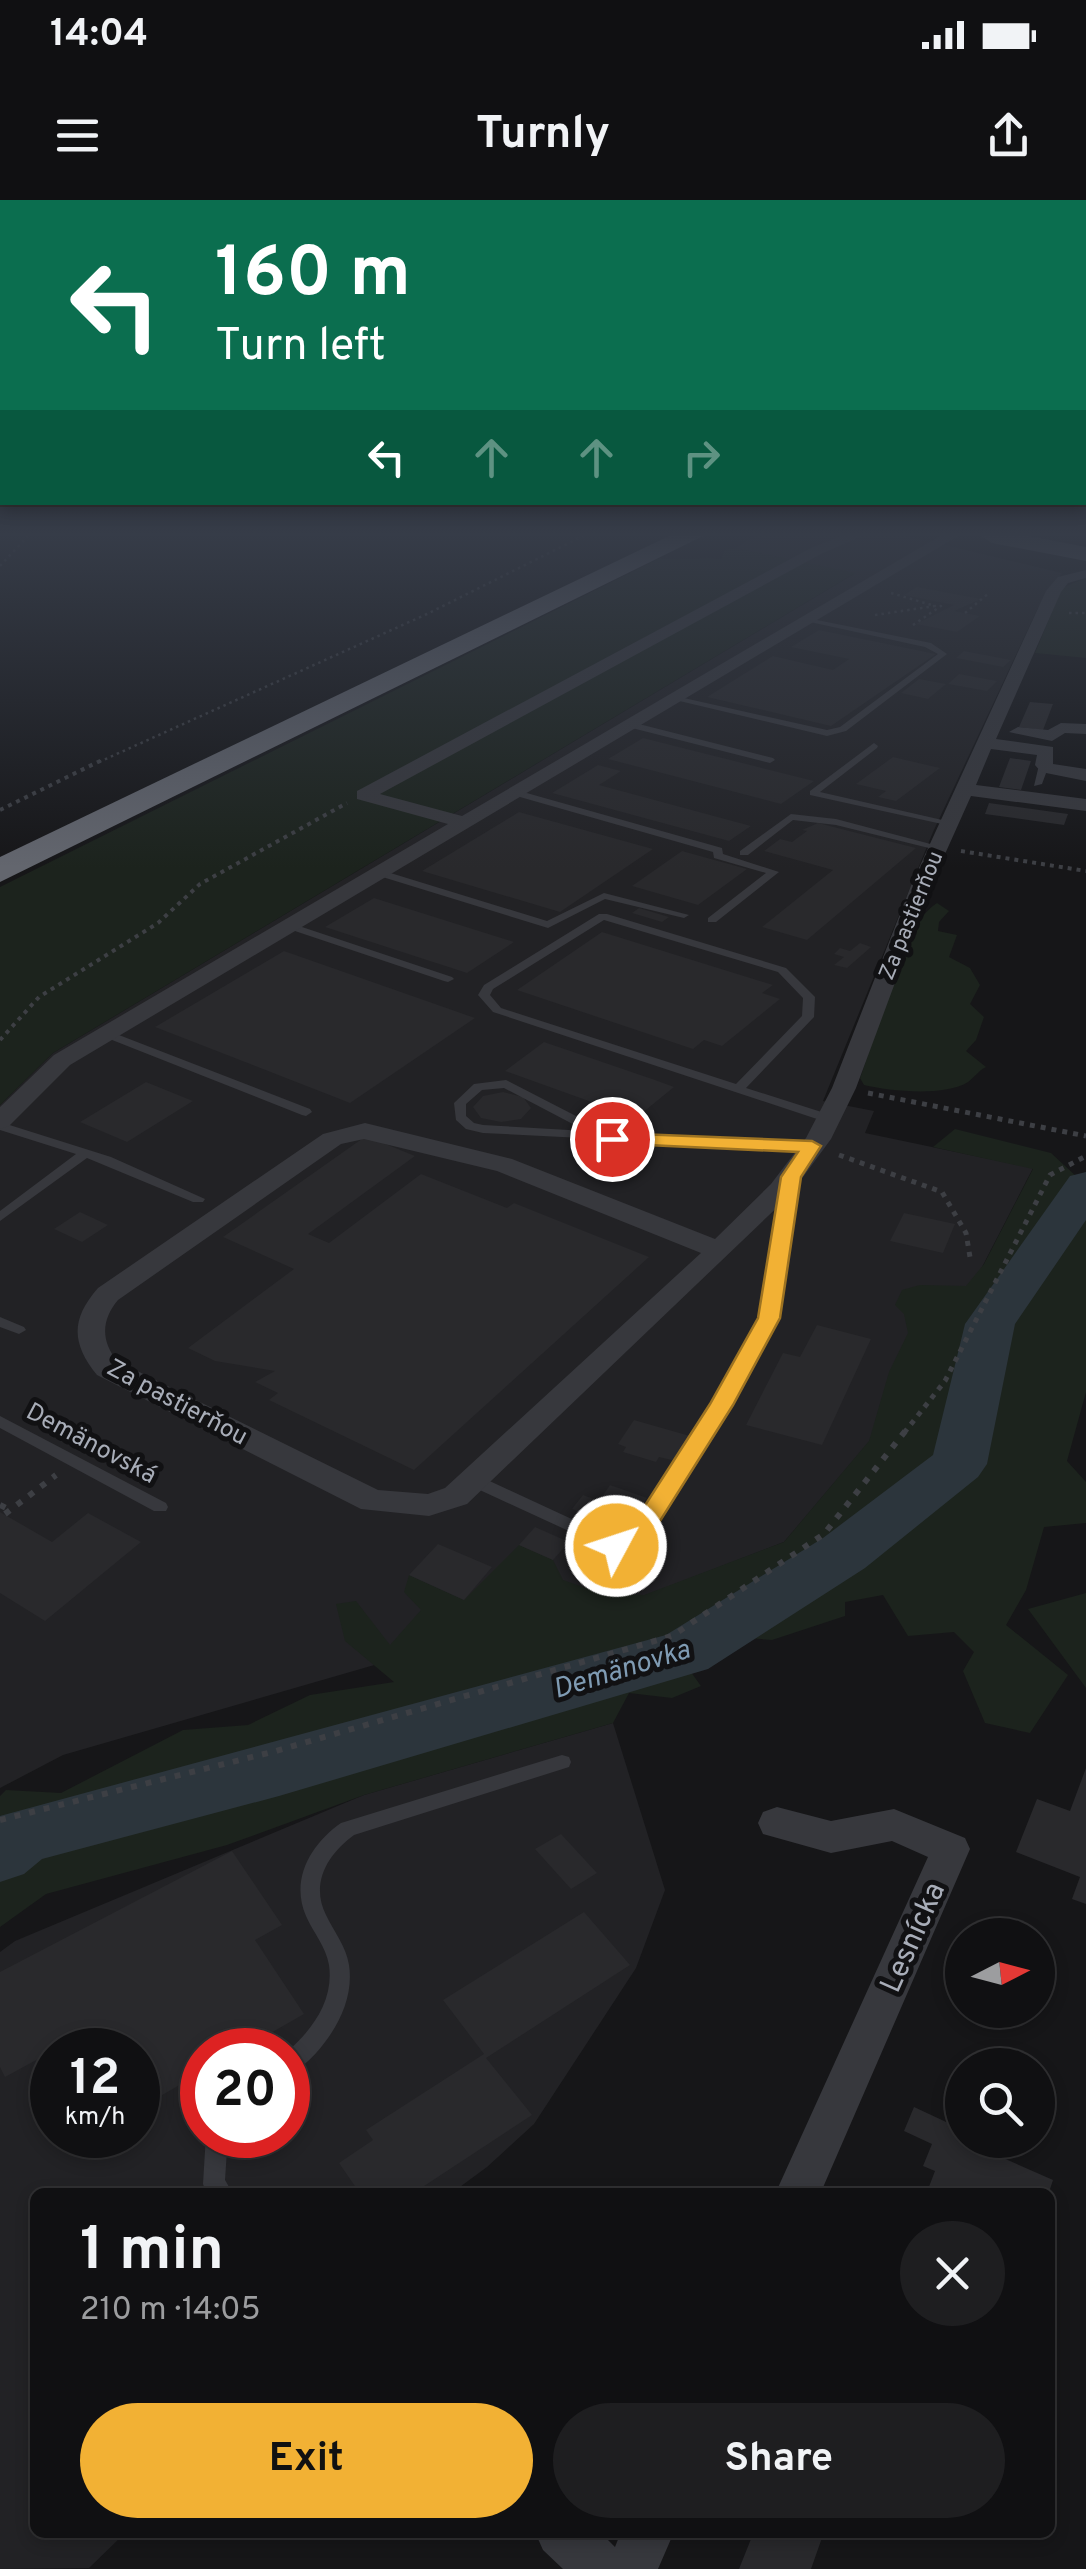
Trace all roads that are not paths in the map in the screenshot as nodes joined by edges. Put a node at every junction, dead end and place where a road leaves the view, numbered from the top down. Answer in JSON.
{"nodes":[{"id":1,"x":428,"y":647,"type":"edge"},
{"id":2,"x":462,"y":647,"type":"edge"},
{"id":3,"x":639,"y":647,"type":"edge"},
{"id":4,"x":769,"y":647,"type":"edge"},
{"id":5,"x":931,"y":647,"type":"edge"},
{"id":6,"x":1029,"y":647,"type":"edge"},
{"id":7,"x":676,"y":699,"type":"junction"},
{"id":8,"x":1064,"y":703,"type":"dead end"},
{"id":9,"x":630,"y":725,"type":"junction"},
{"id":10,"x":1086,"y":729,"type":"edge"},
{"id":11,"x":987,"y":736,"type":"junction"},
{"id":12,"x":874,"y":746,"type":"dead end"},
{"id":13,"x":1049,"y":746,"type":"junction"},
{"id":14,"x":770,"y":760,"type":"dead end"},
{"id":15,"x":1086,"y":775,"type":"edge"},
{"id":16,"x":1038,"y":784,"type":"dead end"},
{"id":17,"x":963,"y":788,"type":"junction"},
{"id":18,"x":516,"y":793,"type":"junction"},
{"id":19,"x":1086,"y":804,"type":"edge"},
{"id":20,"x":466,"y":822,"type":"junction"},
{"id":21,"x":948,"y":824,"type":"junction"},
{"id":22,"x":937,"y":847,"type":"junction"},
{"id":23,"x":0,"y":851,"type":"edge"},
{"id":24,"x":744,"y":853,"type":"dead end"},
{"id":25,"x":0,"y":871,"type":"edge"},
{"id":26,"x":380,"y":874,"type":"junction"},
{"id":27,"x":684,"y":915,"type":"dead end"},
{"id":28,"x":712,"y":920,"type":"dead end"},
{"id":29,"x":290,"y":926,"type":"junction"},
{"id":30,"x":448,"y":980,"type":"dead end"},
{"id":31,"x":106,"y":1034,"type":"junction"},
{"id":32,"x":738,"y":1089,"type":"junction"},
{"id":33,"x":306,"y":1112,"type":"dead end"},
{"id":34,"x":830,"y":1118,"type":"junction"},
{"id":35,"x":0,"y":1124,"type":"edge"},
{"id":36,"x":612,"y":1139,"type":"junction"},
{"id":37,"x":812,"y":1146,"type":"junction"},
{"id":38,"x":86,"y":1154,"type":"junction"},
{"id":39,"x":791,"y":1177,"type":"junction"},
{"id":40,"x":198,"y":1199,"type":"dead end"},
{"id":41,"x":0,"y":1217,"type":"edge"},
{"id":42,"x":718,"y":1250,"type":"junction"},
{"id":43,"x":0,"y":1321,"type":"edge"},
{"id":44,"x":18,"y":1330,"type":"dead end"},
{"id":45,"x":0,"y":1421,"type":"edge"},
{"id":46,"x":475,"y":1482,"type":"junction"},
{"id":47,"x":160,"y":1507,"type":"dead end"},
{"id":48,"x":562,"y":1762,"type":"dead end"},
{"id":49,"x":777,"y":1823,"type":"dead end"},
{"id":50,"x":310,"y":2048,"type":"edge"},
{"id":51,"x":216,"y":2158,"type":"edge"},
{"id":52,"x":218,"y":2188,"type":"edge"},
{"id":53,"x":801,"y":2188,"type":"edge"},
{"id":54,"x":567,"y":2538,"type":"edge"},
{"id":55,"x":645,"y":2538,"type":"edge"},
{"id":56,"x":601,"y":2569,"type":"edge"},
{"id":57,"x":632,"y":2569,"type":"edge"}],
"edges":[{"from":1,"to":23,"type":"highway"},
{"from":2,"to":25,"type":"highway"},
{"from":3,"to":20,"type":"street"},
{"from":4,"to":7,"type":"street"},
{"from":5,"to":7,"type":"lane"},
{"from":6,"to":11,"type":"street","name":"Za pastierňou"},
{"from":7,"to":9,"type":"street"},
{"from":8,"to":13,"type":"street"},
{"from":9,"to":14,"type":"lane"},
{"from":9,"to":18,"type":"street"},
{"from":10,"to":13,"type":"street"},
{"from":11,"to":13,"type":"street"},
{"from":11,"to":17,"type":"street","name":"Za pastierňou"},
{"from":12,"to":21,"type":"lane"},
{"from":13,"to":15,"type":"street"},
{"from":13,"to":16,"type":"lane"},
{"from":17,"to":19,"type":"street"},
{"from":17,"to":21,"type":"street","name":"Za pastierňou"},
{"from":18,"to":20,"type":"street"},
{"from":18,"to":28,"type":"lane"},
{"from":20,"to":26,"type":"street"},
{"from":21,"to":22,"type":"street","name":"Za pastierňou"},
{"from":22,"to":24,"type":"lane"},
{"from":22,"to":34,"type":"street","name":"Za pastierňou"},
{"from":26,"to":27,"type":"lane"},
{"from":26,"to":29,"type":"street"},
{"from":29,"to":30,"type":"lane"},
{"from":29,"to":31,"type":"street"},
{"from":31,"to":33,"type":"lane"},
{"from":31,"to":35,"type":"street"},
{"from":32,"to":32,"type":"lane"},
{"from":32,"to":34,"type":"lane"},
{"from":34,"to":37,"type":"street","name":"Za pastierňou"},
{"from":35,"to":38,"type":"lane"},
{"from":36,"to":36,"type":"lane"},
{"from":36,"to":37,"type":"lane"},
{"from":37,"to":39,"type":"street","name":"Za pastierňou"},
{"from":38,"to":40,"type":"lane"},
{"from":38,"to":41,"type":"lane"},
{"from":39,"to":42,"type":"street","name":"Za pastierňou"},
{"from":39,"to":46,"type":"lane"},
{"from":42,"to":46,"type":"street","name":"Za pastierňou"},
{"from":42,"to":46,"type":"street","name":"Za pastierňou"},
{"from":43,"to":44,"type":"lane"},
{"from":45,"to":47,"type":"lane","name":"Demänovská"},
{"from":48,"to":50,"type":"lane"},
{"from":49,"to":53,"type":"street","name":"Lesnícka"},
{"from":51,"to":52,"type":"lane"},
{"from":54,"to":56,"type":"street"},
{"from":55,"to":57,"type":"street"}]}
